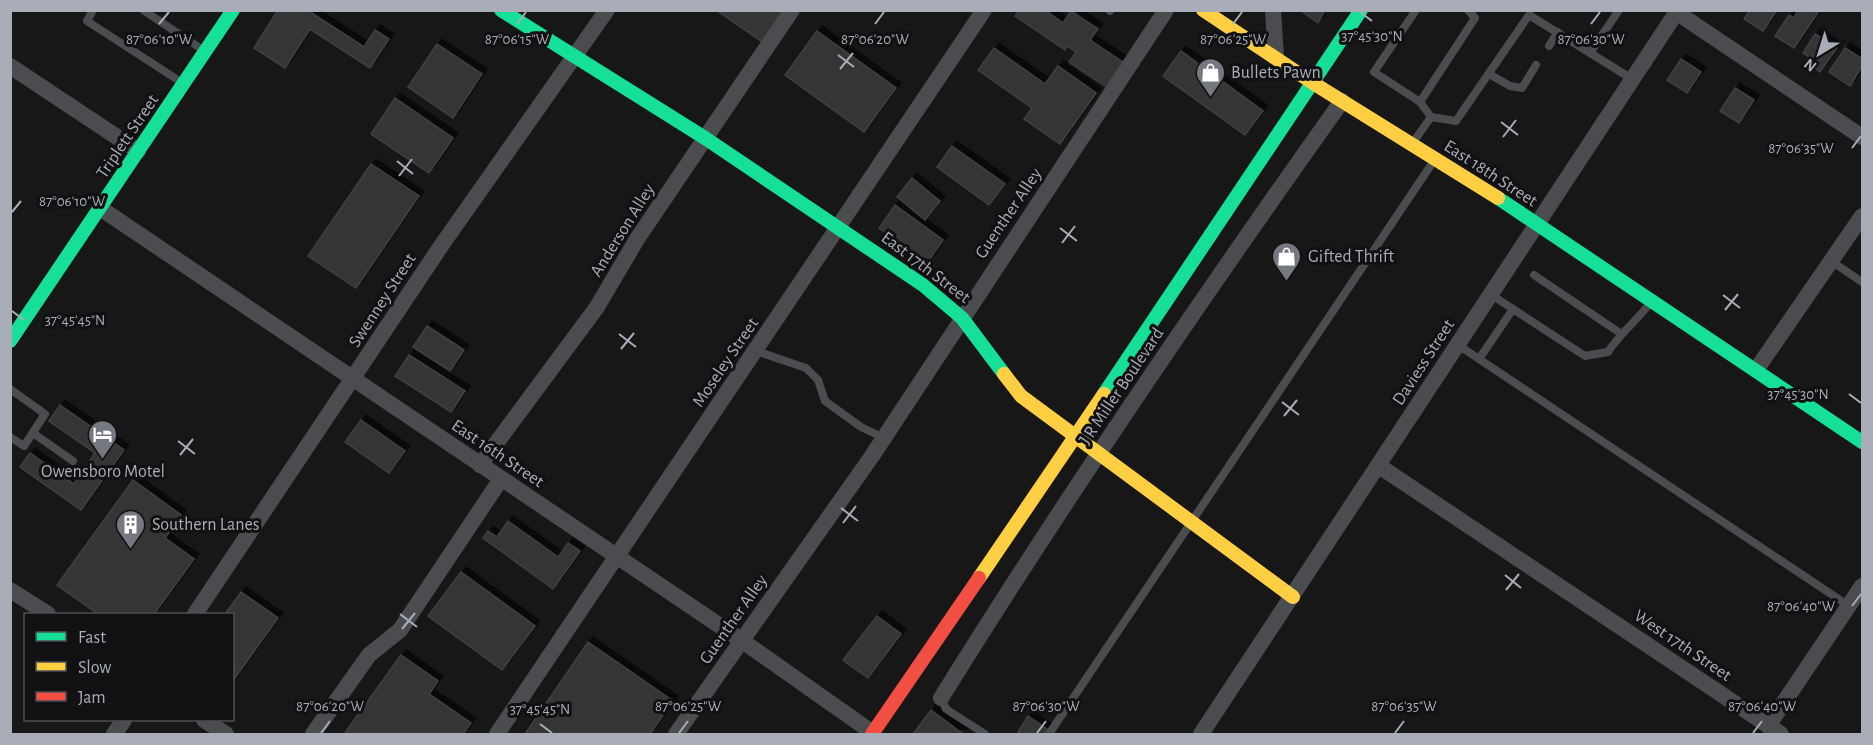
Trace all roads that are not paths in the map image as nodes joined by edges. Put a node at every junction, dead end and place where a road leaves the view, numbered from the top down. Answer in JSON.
{"nodes":[{"id":1,"x":93,"y":10,"type":"edge"},
{"id":2,"x":143,"y":10,"type":"edge"},
{"id":3,"x":233,"y":10,"type":"edge"},
{"id":4,"x":501,"y":10,"type":"edge"},
{"id":5,"x":607,"y":10,"type":"edge"},
{"id":6,"x":792,"y":10,"type":"edge"},
{"id":7,"x":984,"y":10,"type":"edge"},
{"id":8,"x":1166,"y":10,"type":"edge"},
{"id":9,"x":1203,"y":10,"type":"edge"},
{"id":10,"x":1273,"y":10,"type":"edge"},
{"id":11,"x":1361,"y":10,"type":"edge"},
{"id":12,"x":1416,"y":10,"type":"edge"},
{"id":13,"x":1468,"y":10,"type":"edge"},
{"id":14,"x":1619,"y":10,"type":"edge"},
{"id":15,"x":1677,"y":11,"type":"edge"},
{"id":16,"x":1558,"y":32,"type":"junction"},
{"id":17,"x":1549,"y":46,"type":"dead end"},
{"id":18,"x":205,"y":52,"type":"junction"},
{"id":19,"x":1590,"y":52,"type":"junction"},
{"id":20,"x":574,"y":58,"type":"junction"},
{"id":21,"x":1276,"y":58,"type":"junction"},
{"id":22,"x":1536,"y":65,"type":"dead end"},
{"id":23,"x":10,"y":66,"type":"edge"},
{"id":24,"x":1489,"y":74,"type":"junction"},
{"id":25,"x":1632,"y":79,"type":"junction"},
{"id":26,"x":1313,"y":83,"type":"junction"},
{"id":27,"x":184,"y":84,"type":"junction"},
{"id":28,"x":1342,"y":100,"type":"junction"},
{"id":29,"x":1420,"y":102,"type":"junction"},
{"id":30,"x":1431,"y":117,"type":"junction"},
{"id":31,"x":1863,"y":137,"type":"edge"},
{"id":32,"x":705,"y":138,"type":"junction"},
{"id":33,"x":1412,"y":144,"type":"junction"},
{"id":34,"x":138,"y":151,"type":"junction"},
{"id":35,"x":1436,"y":159,"type":"junction"},
{"id":36,"x":100,"y":208,"type":"junction"},
{"id":37,"x":1863,"y":216,"type":"edge"},
{"id":38,"x":1535,"y":223,"type":"junction"},
{"id":39,"x":838,"y":227,"type":"junction"},
{"id":40,"x":1195,"y":260,"type":"junction"},
{"id":41,"x":1831,"y":261,"type":"junction"},
{"id":42,"x":1534,"y":275,"type":"dead end"},
{"id":43,"x":1217,"y":276,"type":"junction"},
{"id":44,"x":1863,"y":282,"type":"edge"},
{"id":45,"x":1491,"y":294,"type":"junction"},
{"id":46,"x":1651,"y":302,"type":"junction"},
{"id":47,"x":1513,"y":309,"type":"junction"},
{"id":48,"x":962,"y":318,"type":"junction"},
{"id":49,"x":1620,"y":333,"type":"junction"},
{"id":50,"x":11,"y":340,"type":"edge"},
{"id":51,"x":1458,"y":345,"type":"junction"},
{"id":52,"x":756,"y":351,"type":"junction"},
{"id":53,"x":1479,"y":359,"type":"junction"},
{"id":54,"x":1756,"y":370,"type":"junction"},
{"id":55,"x":353,"y":379,"type":"junction"},
{"id":56,"x":10,"y":389,"type":"edge"},
{"id":57,"x":33,"y":433,"type":"junction"},
{"id":58,"x":10,"y":437,"type":"edge"},
{"id":59,"x":884,"y":438,"type":"junction"},
{"id":60,"x":1075,"y":438,"type":"junction"},
{"id":61,"x":1863,"y":442,"type":"edge"},
{"id":62,"x":1098,"y":454,"type":"junction"},
{"id":63,"x":73,"y":461,"type":"dead end"},
{"id":64,"x":480,"y":465,"type":"junction"},
{"id":65,"x":1379,"y":466,"type":"junction"},
{"id":66,"x":501,"y":479,"type":"junction"},
{"id":67,"x":1191,"y":522,"type":"junction"},
{"id":68,"x":618,"y":556,"type":"junction"},
{"id":69,"x":1863,"y":586,"type":"edge"},
{"id":70,"x":10,"y":590,"type":"edge"},
{"id":71,"x":1293,"y":597,"type":"junction"},
{"id":72,"x":1849,"y":606,"type":"junction"},
{"id":73,"x":45,"y":613,"type":"edge"},
{"id":74,"x":196,"y":613,"type":"edge"},
{"id":75,"x":741,"y":640,"type":"junction"},
{"id":76,"x":941,"y":698,"type":"joint"},
{"id":77,"x":123,"y":721,"type":"edge"},
{"id":78,"x":205,"y":721,"type":"edge"},
{"id":79,"x":1774,"y":730,"type":"edge"},
{"id":80,"x":872,"y":734,"type":"edge"},
{"id":81,"x":114,"y":735,"type":"edge"},
{"id":82,"x":226,"y":735,"type":"edge"},
{"id":83,"x":313,"y":735,"type":"edge"},
{"id":84,"x":497,"y":735,"type":"edge"},
{"id":85,"x":676,"y":735,"type":"edge"},
{"id":86,"x":985,"y":735,"type":"edge"},
{"id":87,"x":1049,"y":735,"type":"edge"},
{"id":88,"x":1201,"y":735,"type":"edge"}],
"edges":[{"from":1,"to":27,"type":"lane"},
{"from":2,"to":18,"type":"lane"},
{"from":3,"to":18,"type":"street","name":"Triplett Street"},
{"from":4,"to":20,"type":"street","name":"East 17th Street"},
{"from":5,"to":20,"type":"street","name":"Swenney Street"},
{"from":6,"to":32,"type":"street","name":"Anderson Alley"},
{"from":7,"to":39,"type":"street","name":"Moseley Street"},
{"from":8,"to":48,"type":"street","name":"Guenther Alley"},
{"from":9,"to":21,"type":"street","name":"East 18th Street"},
{"from":10,"to":21,"type":"street"},
{"from":11,"to":26,"type":"street"},
{"from":12,"to":29,"type":"lane"},
{"from":13,"to":29,"type":"lane"},
{"from":14,"to":19,"type":"lane"},
{"from":15,"to":25,"type":"street","name":"Daviess Street"},
{"from":15,"to":31,"type":"street"},
{"from":16,"to":17,"type":"lane"},
{"from":16,"to":19,"type":"lane"},
{"from":16,"to":24,"type":"lane"},
{"from":18,"to":27,"type":"street","name":"Triplett Street"},
{"from":19,"to":25,"type":"lane"},
{"from":20,"to":32,"type":"street","name":"East 17th Street"},
{"from":20,"to":55,"type":"street","name":"Swenney Street"},
{"from":21,"to":26,"type":"street","name":"East 18th Street"},
{"from":22,"to":24,"type":"lane"},
{"from":23,"to":34,"type":"street"},
{"from":24,"to":30,"type":"lane"},
{"from":25,"to":38,"type":"street","name":"Daviess Street"},
{"from":26,"to":28,"type":"street","name":"East 18th Street"},
{"from":26,"to":40,"type":"street"},
{"from":27,"to":34,"type":"street","name":"Triplett Street"},
{"from":28,"to":33,"type":"street","name":"East 18th Street"},
{"from":28,"to":43,"type":"street","name":"J R Miller Boulevard"},
{"from":29,"to":30,"type":"lane"},
{"from":30,"to":33,"type":"lane"},
{"from":32,"to":39,"type":"street","name":"East 17th Street"},
{"from":32,"to":64,"type":"street","name":"Anderson Alley"},
{"from":33,"to":35,"type":"street","name":"East 18th Street"},
{"from":34,"to":36,"type":"street","name":"Triplett Street"},
{"from":35,"to":38,"type":"street","name":"East 18th Street"},
{"from":35,"to":67,"type":"lane"},
{"from":36,"to":50,"type":"street","name":"Triplett Street"},
{"from":36,"to":55,"type":"street","name":"East 16th Street"},
{"from":37,"to":41,"type":"street"},
{"from":38,"to":45,"type":"street","name":"Daviess Street"},
{"from":38,"to":46,"type":"street","name":"East 18th Street"},
{"from":39,"to":48,"type":"street","name":"East 17th Street"},
{"from":39,"to":52,"type":"street","name":"Moseley Street"},
{"from":40,"to":43,"type":"street"},
{"from":40,"to":60,"type":"street"},
{"from":41,"to":44,"type":"lane"},
{"from":41,"to":54,"type":"street"},
{"from":42,"to":49,"type":"lane"},
{"from":43,"to":62,"type":"street","name":"J R Miller Boulevard"},
{"from":45,"to":47,"type":"lane"},
{"from":45,"to":51,"type":"street","name":"Daviess Street"},
{"from":46,"to":49,"type":"lane"},
{"from":46,"to":54,"type":"street","name":"East 18th Street"},
{"from":47,"to":49,"type":"lane"},
{"from":47,"to":53,"type":"lane"},
{"from":48,"to":59,"type":"street","name":"Guenther Alley"},
{"from":48,"to":60,"type":"street","name":"East 17th Street"},
{"from":51,"to":53,"type":"lane"},
{"from":51,"to":65,"type":"street","name":"Daviess Street"},
{"from":52,"to":59,"type":"lane"},
{"from":52,"to":68,"type":"street","name":"Moseley Street"},
{"from":53,"to":72,"type":"lane"},
{"from":54,"to":61,"type":"street","name":"East 18th Street"},
{"from":55,"to":64,"type":"street","name":"East 16th Street"},
{"from":55,"to":74,"type":"street","name":"Swenney Street"},
{"from":56,"to":57,"type":"lane"},
{"from":57,"to":58,"type":"lane"},
{"from":57,"to":63,"type":"lane"},
{"from":59,"to":75,"type":"street","name":"Guenther Alley"},
{"from":60,"to":62,"type":"street","name":"East 17th Street"},
{"from":60,"to":80,"type":"street"},
{"from":62,"to":67,"type":"street","name":"East 17th Street"},
{"from":62,"to":76,"type":"street","name":"J R Miller Boulevard"},
{"from":64,"to":66,"type":"street","name":"East 16th Street"},
{"from":65,"to":71,"type":"street","name":"Daviess Street"},
{"from":65,"to":79,"type":"street","name":"West 17th Street"},
{"from":66,"to":68,"type":"street","name":"East 16th Street"},
{"from":66,"to":83,"type":"street"},
{"from":67,"to":71,"type":"street","name":"East 17th Street"},
{"from":67,"to":87,"type":"lane"},
{"from":68,"to":75,"type":"street","name":"East 16th Street"},
{"from":68,"to":84,"type":"street","name":"Moseley Street"},
{"from":69,"to":72,"type":"street"},
{"from":70,"to":73,"type":"street"},
{"from":71,"to":88,"type":"street","name":"Daviess Street"},
{"from":72,"to":79,"type":"street"},
{"from":75,"to":80,"type":"street","name":"East 16th Street"},
{"from":75,"to":85,"type":"street","name":"Guenther Alley"},
{"from":76,"to":86,"type":"lane"},
{"from":77,"to":81,"type":"street"},
{"from":78,"to":82,"type":"street"}]}
